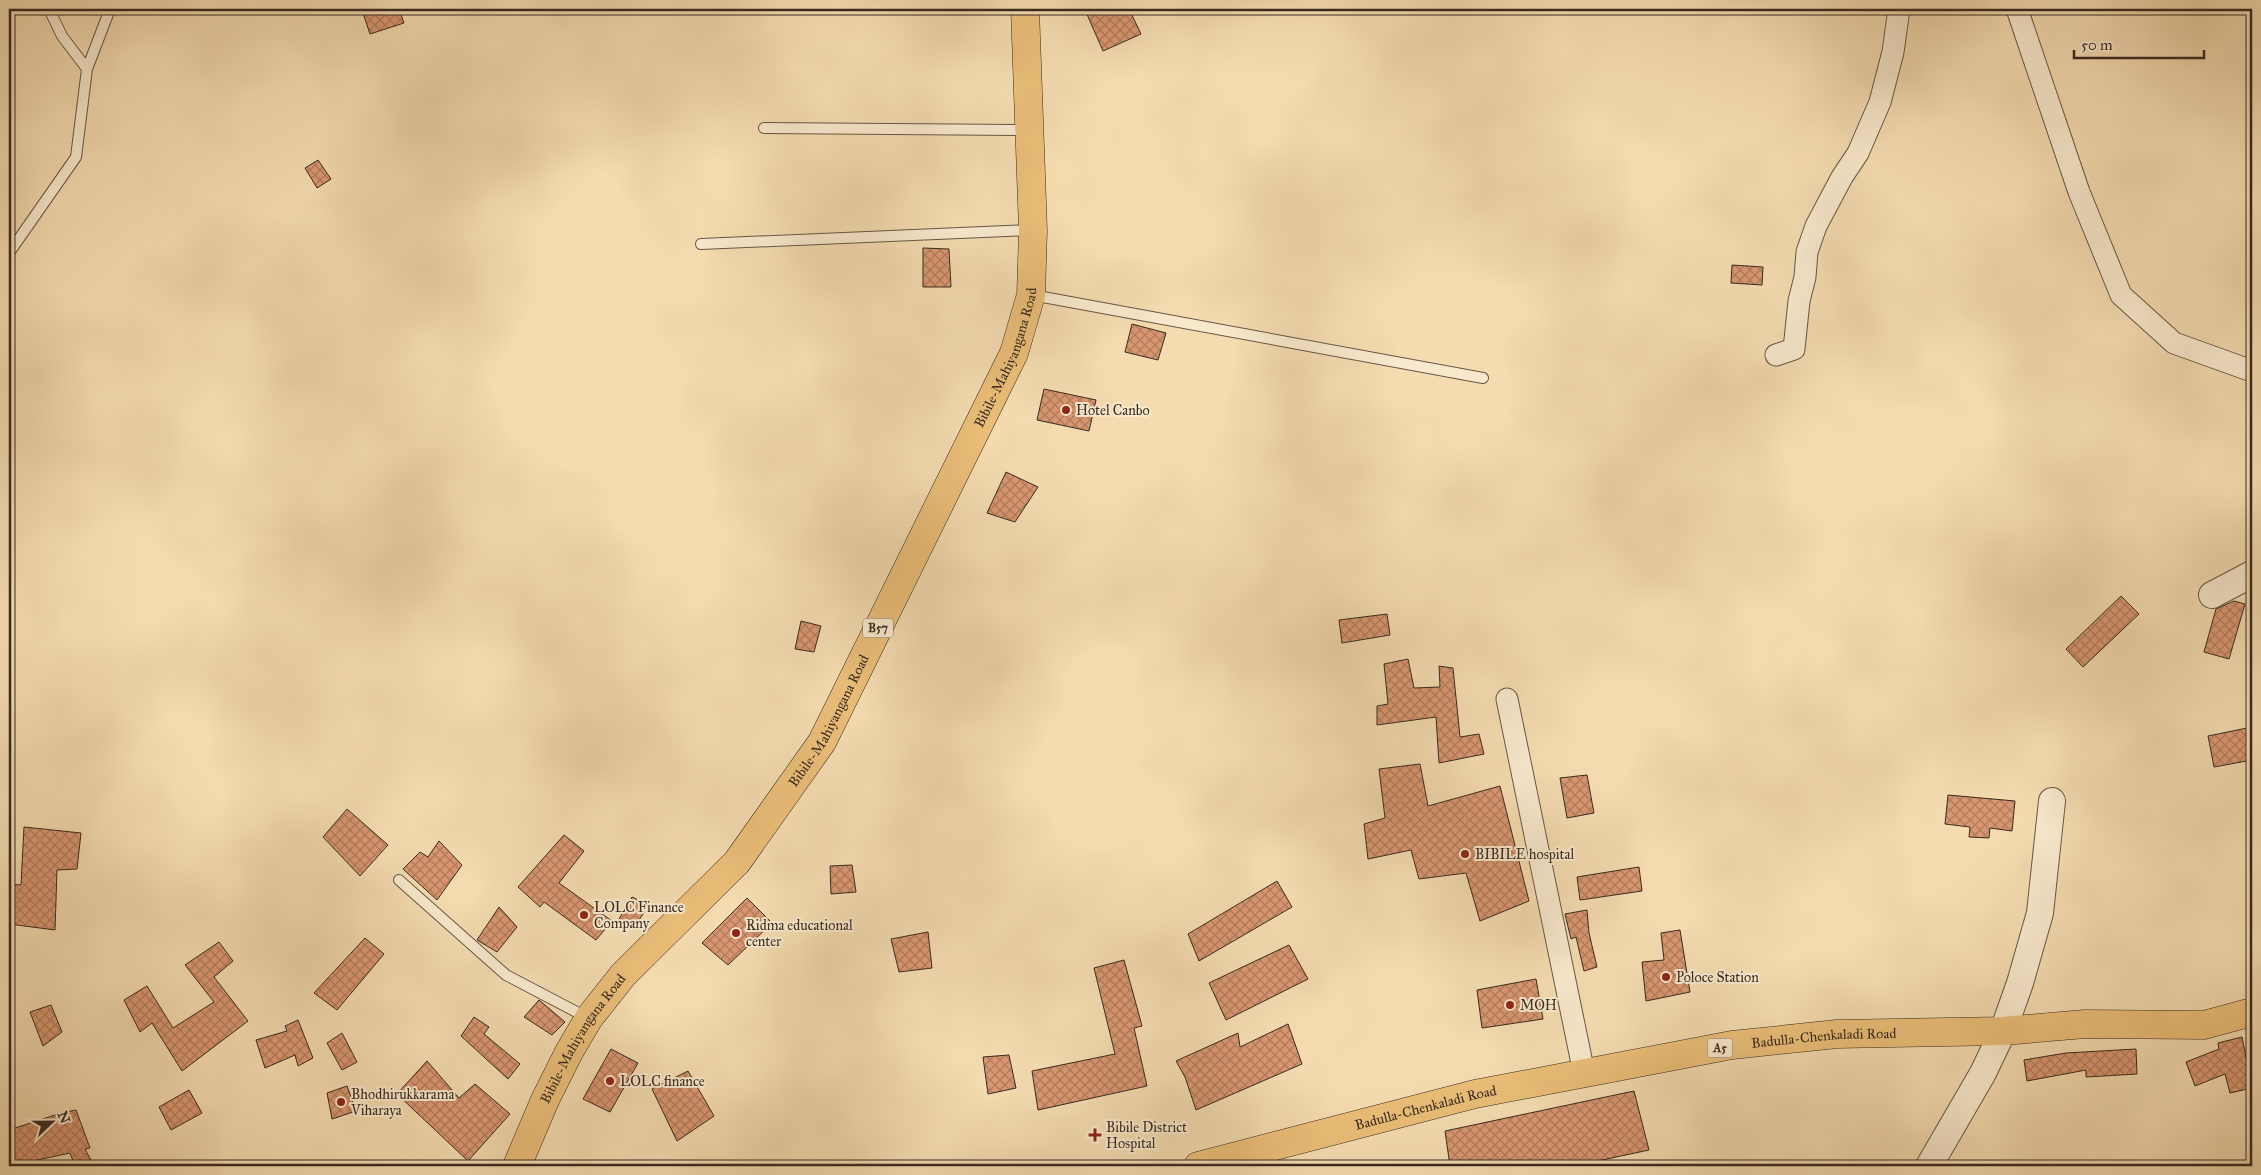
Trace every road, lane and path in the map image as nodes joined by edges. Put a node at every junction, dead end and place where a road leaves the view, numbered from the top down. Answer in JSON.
{"nodes":[{"id":1,"x":49,"y":9,"type":"edge"},
{"id":2,"x":110,"y":9,"type":"edge"},
{"id":3,"x":1024,"y":9,"type":"edge"},
{"id":4,"x":1899,"y":9,"type":"edge"},
{"id":5,"x":2017,"y":9,"type":"edge"},
{"id":6,"x":87,"y":69,"type":"junction"},
{"id":7,"x":764,"y":128,"type":"dead end"},
{"id":8,"x":1028,"y":130,"type":"junction"},
{"id":9,"x":1032,"y":230,"type":"junction"},
{"id":10,"x":702,"y":244,"type":"dead end"},
{"id":11,"x":9,"y":253,"type":"edge"},
{"id":12,"x":1031,"y":295,"type":"junction"},
{"id":13,"x":1776,"y":355,"type":"dead end"},
{"id":14,"x":2252,"y":370,"type":"edge"},
{"id":15,"x":1483,"y":378,"type":"dead end"},
{"id":16,"x":2252,"y":574,"type":"edge"},
{"id":17,"x":2212,"y":595,"type":"dead end"},
{"id":18,"x":1507,"y":699,"type":"dead end"},
{"id":19,"x":2052,"y":801,"type":"dead end"},
{"id":20,"x":399,"y":880,"type":"dead end"},
{"id":21,"x":2252,"y":1012,"type":"edge"},
{"id":22,"x":589,"y":1018,"type":"junction"},
{"id":23,"x":2003,"y":1031,"type":"junction"},
{"id":24,"x":1584,"y":1073,"type":"junction"},
{"id":25,"x":517,"y":1166,"type":"edge"},
{"id":26,"x":1198,"y":1166,"type":"edge"},
{"id":27,"x":1929,"y":1166,"type":"edge"}],
"edges":[{"from":1,"to":6,"type":"lane"},
{"from":2,"to":6,"type":"lane"},
{"from":3,"to":8,"type":"main road","name":"Bibile-Mahiyangana Road","number":"B57"},
{"from":4,"to":13,"type":"street"},
{"from":5,"to":14,"type":"street"},
{"from":6,"to":11,"type":"lane"},
{"from":7,"to":8,"type":"lane"},
{"from":8,"to":9,"type":"main road","name":"Bibile-Mahiyangana Road","number":"B57"},
{"from":9,"to":10,"type":"lane"},
{"from":9,"to":12,"type":"main road","name":"Bibile-Mahiyangana Road","number":"B57"},
{"from":12,"to":15,"type":"lane"},
{"from":12,"to":22,"type":"main road","name":"Bibile-Mahiyangana Road","number":"B57"},
{"from":16,"to":17,"type":"street"},
{"from":18,"to":24,"type":"street"},
{"from":19,"to":23,"type":"street"},
{"from":20,"to":22,"type":"lane"},
{"from":21,"to":23,"type":"main road","name":"Badulla-Chenkaladi Road","number":"A5"},
{"from":22,"to":25,"type":"main road","name":"Bibile-Mahiyangana Road","number":"B57"},
{"from":23,"to":24,"type":"main road","name":"Badulla-Chenkaladi Road","number":"A5"},
{"from":23,"to":27,"type":"street"},
{"from":24,"to":26,"type":"main road","name":"Badulla-Chenkaladi Road","number":"A5"}]}
